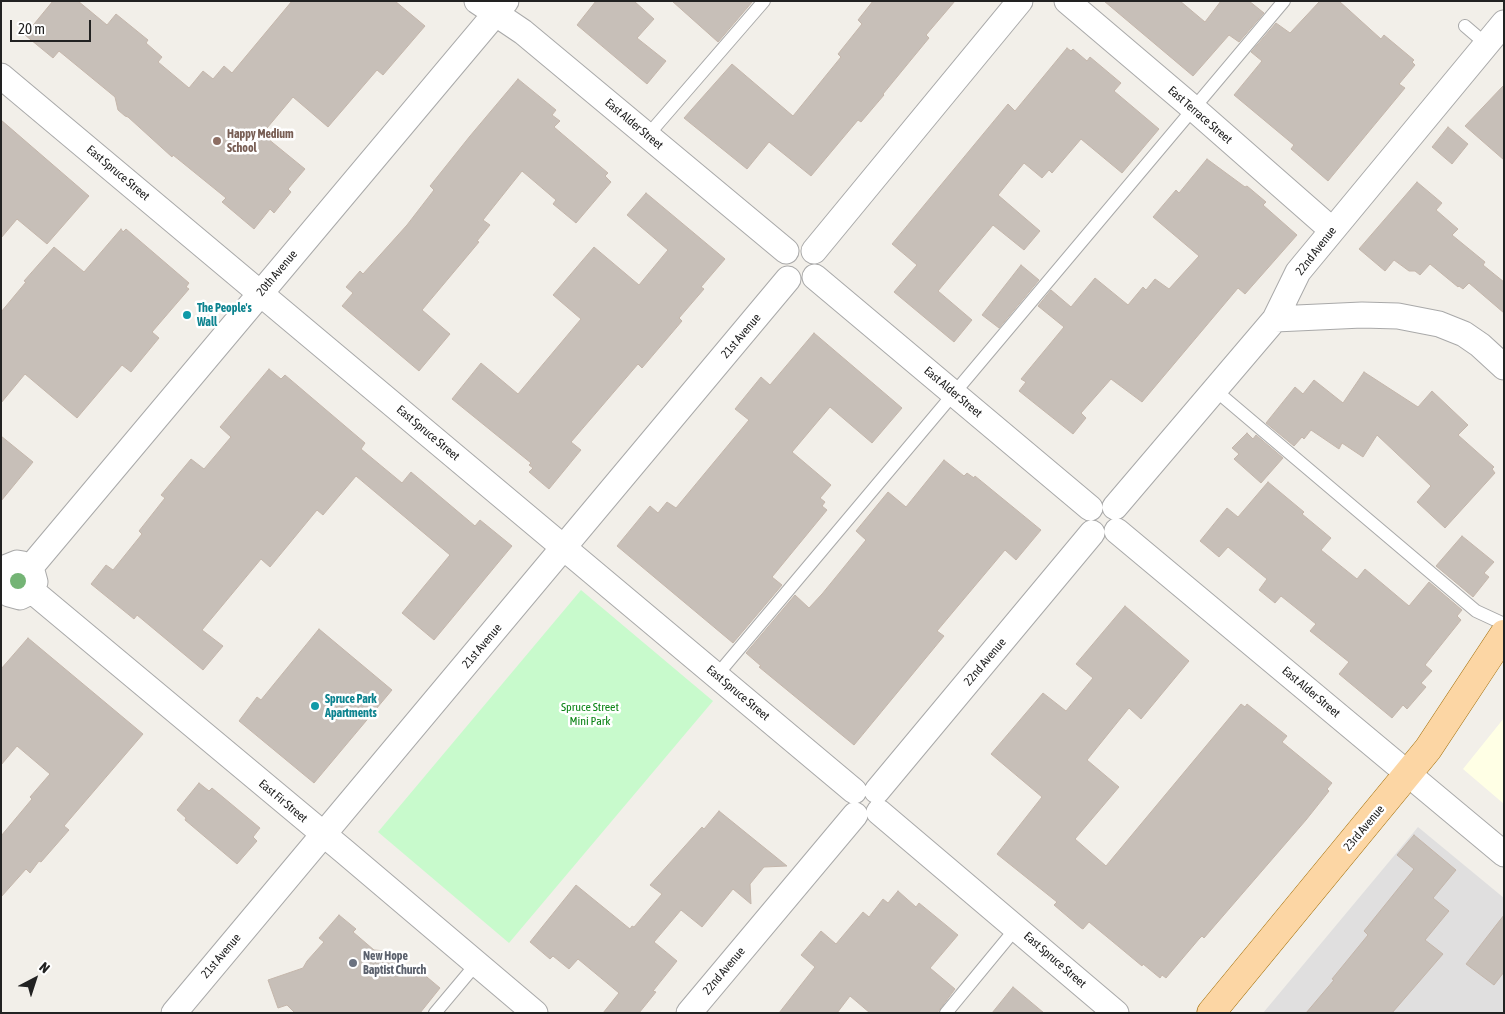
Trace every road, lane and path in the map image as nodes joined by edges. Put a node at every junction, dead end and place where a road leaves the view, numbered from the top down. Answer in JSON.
{"nodes":[{"id":1,"x":764,"y":1,"type":"edge"},
{"id":2,"x":1020,"y":1,"type":"edge"},
{"id":3,"x":1067,"y":1,"type":"edge"},
{"id":4,"x":1284,"y":1,"type":"edge"},
{"id":5,"x":493,"y":5,"type":"edge"},
{"id":6,"x":1504,"y":23,"type":"edge"},
{"id":7,"x":1465,"y":26,"type":"dead end"},
{"id":8,"x":1486,"y":44,"type":"junction"},
{"id":9,"x":1,"y":76,"type":"edge"},
{"id":10,"x":1194,"y":108,"type":"junction"},
{"id":11,"x":648,"y":135,"type":"junction"},
{"id":12,"x":1332,"y":230,"type":"junction"},
{"id":13,"x":814,"y":251,"type":"junction"},
{"id":14,"x":786,"y":252,"type":"junction"},
{"id":15,"x":815,"y":277,"type":"junction"},
{"id":16,"x":788,"y":279,"type":"junction"},
{"id":17,"x":261,"y":292,"type":"junction"},
{"id":18,"x":1275,"y":319,"type":"junction"},
{"id":19,"x":1504,"y":367,"type":"edge"},
{"id":20,"x":1215,"y":390,"type":"junction"},
{"id":21,"x":955,"y":394,"type":"junction"},
{"id":22,"x":1090,"y":508,"type":"junction"},
{"id":23,"x":1116,"y":519,"type":"junction"},
{"id":24,"x":1092,"y":533,"type":"junction"},
{"id":25,"x":564,"y":548,"type":"junction"},
{"id":26,"x":10,"y":581,"type":"edge"},
{"id":27,"x":1504,"y":624,"type":"edge"},
{"id":28,"x":1504,"y":634,"type":"edge"},
{"id":29,"x":717,"y":675,"type":"junction"},
{"id":30,"x":1409,"y":774,"type":"junction"},
{"id":31,"x":866,"y":802,"type":"junction"},
{"id":32,"x":324,"y":835,"type":"junction"},
{"id":33,"x":1504,"y":854,"type":"edge"},
{"id":34,"x":1017,"y":927,"type":"junction"},
{"id":35,"x":477,"y":963,"type":"junction"},
{"id":36,"x":174,"y":1013,"type":"edge"},
{"id":37,"x":435,"y":1013,"type":"edge"},
{"id":38,"x":534,"y":1013,"type":"edge"},
{"id":39,"x":689,"y":1013,"type":"edge"},
{"id":40,"x":946,"y":1013,"type":"edge"},
{"id":41,"x":1116,"y":1013,"type":"edge"},
{"id":42,"x":1211,"y":1013,"type":"edge"}],
"edges":[{"from":1,"to":11,"type":"lane"},
{"from":2,"to":13,"type":"street"},
{"from":3,"to":10,"type":"street","name":"East Terrace Street"},
{"from":4,"to":10,"type":"lane"},
{"from":5,"to":11,"type":"street","name":"East Alder Street"},
{"from":5,"to":17,"type":"street","name":"20th Avenue"},
{"from":6,"to":8,"type":"street","name":"22nd Avenue"},
{"from":7,"to":8,"type":"lane"},
{"from":8,"to":12,"type":"street","name":"22nd Avenue"},
{"from":9,"to":17,"type":"street","name":"East Spruce Street"},
{"from":10,"to":12,"type":"street","name":"East Terrace Street"},
{"from":10,"to":21,"type":"lane"},
{"from":11,"to":14,"type":"street","name":"East Alder Street"},
{"from":12,"to":18,"type":"street","name":"22nd Avenue"},
{"from":13,"to":14,"type":"street"},
{"from":13,"to":15,"type":"street"},
{"from":14,"to":16,"type":"street"},
{"from":15,"to":16,"type":"street"},
{"from":15,"to":21,"type":"street","name":"East Alder Street"},
{"from":16,"to":25,"type":"street","name":"21st Avenue"},
{"from":17,"to":25,"type":"street","name":"East Spruce Street"},
{"from":17,"to":26,"type":"street","name":"20th Avenue"},
{"from":18,"to":19,"type":"street"},
{"from":18,"to":20,"type":"street","name":"22nd Avenue"},
{"from":20,"to":23,"type":"street","name":"22nd Avenue"},
{"from":20,"to":27,"type":"lane"},
{"from":21,"to":22,"type":"street","name":"East Alder Street"},
{"from":21,"to":29,"type":"lane"},
{"from":22,"to":23,"type":"street"},
{"from":22,"to":24,"type":"street"},
{"from":23,"to":24,"type":"street"},
{"from":23,"to":30,"type":"street","name":"East Alder Street"},
{"from":24,"to":31,"type":"street","name":"22nd Avenue"},
{"from":25,"to":29,"type":"street","name":"East Spruce Street"},
{"from":25,"to":32,"type":"street","name":"21st Avenue"},
{"from":26,"to":32,"type":"street","name":"East Fir Street"},
{"from":28,"to":30,"type":"main road","name":"23rd Avenue"},
{"from":29,"to":31,"type":"street","name":"East Spruce Street"},
{"from":30,"to":33,"type":"street","name":"East Alder Street"},
{"from":30,"to":42,"type":"main road","name":"23rd Avenue"},
{"from":31,"to":34,"type":"street","name":"East Spruce Street"},
{"from":31,"to":39,"type":"street","name":"22nd Avenue"},
{"from":32,"to":35,"type":"street","name":"East Fir Street"},
{"from":32,"to":36,"type":"street","name":"21st Avenue"},
{"from":34,"to":40,"type":"lane"},
{"from":34,"to":41,"type":"street","name":"East Spruce Street"},
{"from":35,"to":37,"type":"lane"},
{"from":35,"to":38,"type":"street","name":"East Fir Street"}]}
